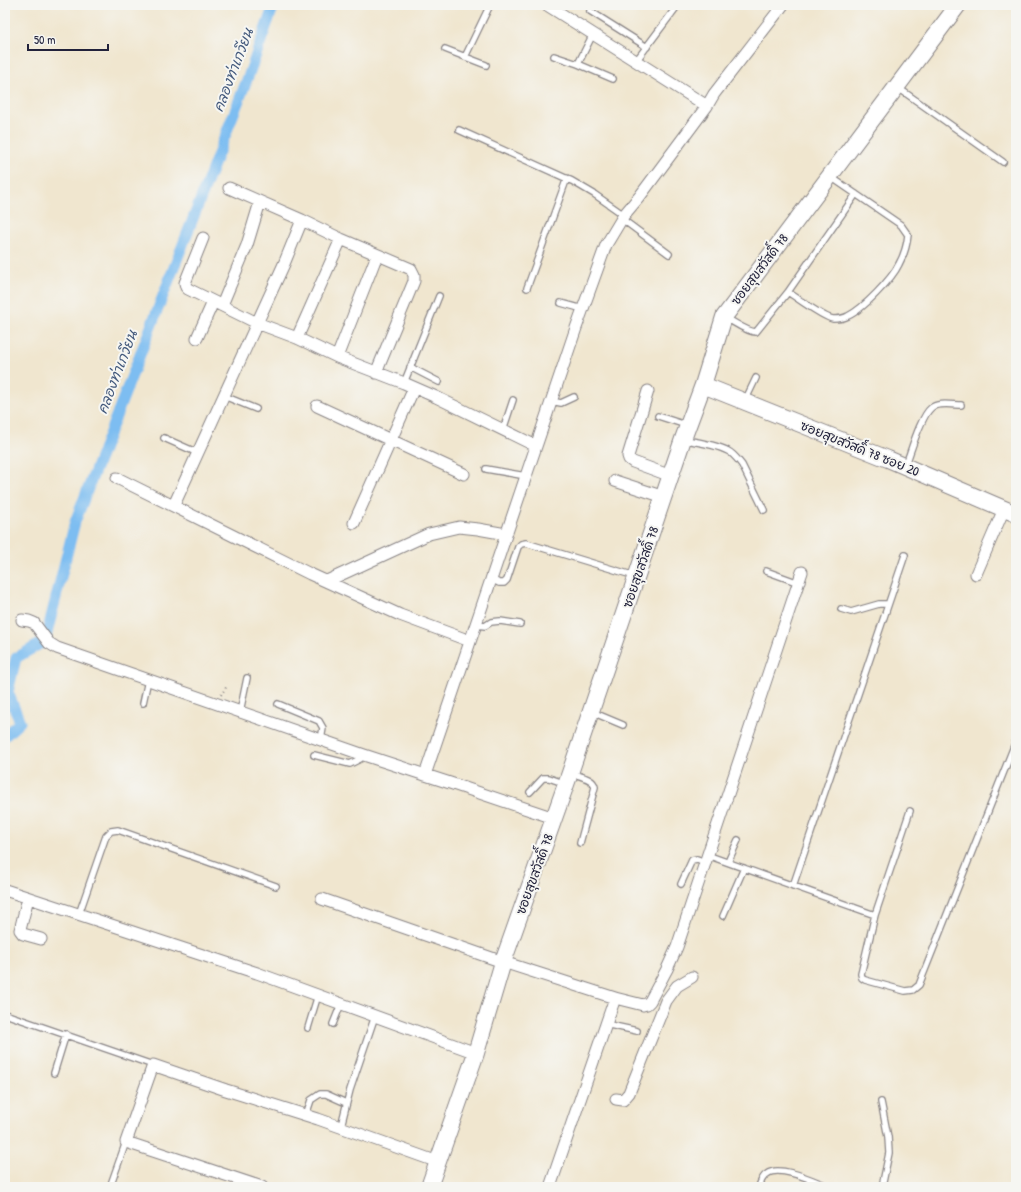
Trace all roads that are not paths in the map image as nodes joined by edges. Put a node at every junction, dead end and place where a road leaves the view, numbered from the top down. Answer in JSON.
{"nodes":[{"id":1,"x":490,"y":5,"type":"edge"},
{"id":2,"x":547,"y":5,"type":"edge"},
{"id":3,"x":678,"y":5,"type":"edge"},
{"id":4,"x":783,"y":5,"type":"edge"},
{"id":5,"x":958,"y":5,"type":"edge"},
{"id":6,"x":590,"y":11,"type":"dead end"},
{"id":7,"x":593,"y":34,"type":"junction"},
{"id":8,"x":647,"y":47,"type":"junction"},
{"id":9,"x":445,"y":49,"type":"dead end"},
{"id":10,"x":554,"y":56,"type":"dead end"},
{"id":11,"x":465,"y":57,"type":"junction"},
{"id":12,"x":636,"y":61,"type":"junction"},
{"id":13,"x":578,"y":64,"type":"junction"},
{"id":14,"x":486,"y":65,"type":"dead end"},
{"id":15,"x":613,"y":79,"type":"dead end"},
{"id":16,"x":897,"y":87,"type":"junction"},
{"id":17,"x":707,"y":106,"type":"junction"},
{"id":18,"x":460,"y":130,"type":"dead end"},
{"id":19,"x":1003,"y":162,"type":"dead end"},
{"id":20,"x":829,"y":176,"type":"junction"},
{"id":21,"x":567,"y":178,"type":"junction"},
{"id":22,"x":229,"y":188,"type":"dead end"},
{"id":23,"x":856,"y":194,"type":"junction"},
{"id":24,"x":260,"y":202,"type":"junction"},
{"id":25,"x":623,"y":217,"type":"junction"},
{"id":26,"x":302,"y":220,"type":"junction"},
{"id":27,"x":203,"y":238,"type":"dead end"},
{"id":28,"x":341,"y":239,"type":"junction"},
{"id":29,"x":669,"y":254,"type":"dead end"},
{"id":30,"x":377,"y":255,"type":"junction"},
{"id":31,"x":527,"y":288,"type":"dead end"},
{"id":32,"x":788,"y":292,"type":"junction"},
{"id":33,"x":439,"y":296,"type":"dead end"},
{"id":34,"x":561,"y":302,"type":"dead end"},
{"id":35,"x":217,"y":304,"type":"junction"},
{"id":36,"x":583,"y":309,"type":"junction"},
{"id":37,"x":724,"y":317,"type":"junction"},
{"id":38,"x":257,"y":323,"type":"junction"},
{"id":39,"x":197,"y":338,"type":"dead end"},
{"id":40,"x":297,"y":338,"type":"junction"},
{"id":41,"x":337,"y":357,"type":"junction"},
{"id":42,"x":410,"y":367,"type":"junction"},
{"id":43,"x":376,"y":373,"type":"junction"},
{"id":44,"x":756,"y":378,"type":"dead end"},
{"id":45,"x":439,"y":382,"type":"dead end"},
{"id":46,"x":404,"y":383,"type":"junction"},
{"id":47,"x":703,"y":385,"type":"junction"},
{"id":48,"x":414,"y":388,"type":"junction"},
{"id":49,"x":648,"y":391,"type":"dead end"},
{"id":50,"x":224,"y":396,"type":"junction"},
{"id":51,"x":574,"y":397,"type":"dead end"},
{"id":52,"x":513,"y":400,"type":"dead end"},
{"id":53,"x":551,"y":401,"type":"junction"},
{"id":54,"x":745,"y":402,"type":"junction"},
{"id":55,"x":961,"y":405,"type":"dead end"},
{"id":56,"x":317,"y":406,"type":"dead end"},
{"id":57,"x":256,"y":409,"type":"dead end"},
{"id":58,"x":658,"y":416,"type":"dead end"},
{"id":59,"x":503,"y":430,"type":"junction"},
{"id":60,"x":685,"y":432,"type":"junction"},
{"id":61,"x":164,"y":438,"type":"dead end"},
{"id":62,"x":390,"y":440,"type":"junction"},
{"id":63,"x":536,"y":446,"type":"junction"},
{"id":64,"x":198,"y":453,"type":"junction"},
{"id":65,"x":906,"y":467,"type":"junction"},
{"id":66,"x":486,"y":469,"type":"dead end"},
{"id":67,"x":464,"y":474,"type":"dead end"},
{"id":68,"x":526,"y":476,"type":"junction"},
{"id":69,"x":671,"y":476,"type":"junction"},
{"id":70,"x":117,"y":478,"type":"dead end"},
{"id":71,"x":615,"y":481,"type":"dead end"},
{"id":72,"x":664,"y":497,"type":"junction"},
{"id":73,"x":174,"y":505,"type":"junction"},
{"id":74,"x":764,"y":510,"type":"dead end"},
{"id":75,"x":1012,"y":510,"type":"edge"},
{"id":76,"x":354,"y":523,"type":"dead end"},
{"id":77,"x":506,"y":534,"type":"junction"},
{"id":78,"x":905,"y":555,"type":"dead end"},
{"id":79,"x":766,"y":571,"type":"dead end"},
{"id":80,"x":802,"y":572,"type":"dead end"},
{"id":81,"x":976,"y":574,"type":"dead end"},
{"id":82,"x":637,"y":576,"type":"junction"},
{"id":83,"x":491,"y":579,"type":"junction"},
{"id":84,"x":327,"y":582,"type":"junction"},
{"id":85,"x":799,"y":583,"type":"junction"},
{"id":86,"x":888,"y":604,"type":"junction"},
{"id":87,"x":841,"y":609,"type":"dead end"},
{"id":88,"x":22,"y":620,"type":"dead end"},
{"id":89,"x":520,"y":624,"type":"dead end"},
{"id":90,"x":476,"y":625,"type":"junction"},
{"id":91,"x":470,"y":641,"type":"junction"},
{"id":92,"x":247,"y":678,"type":"dead end"},
{"id":93,"x":148,"y":680,"type":"junction"},
{"id":94,"x":143,"y":703,"type":"dead end"},
{"id":95,"x":278,"y":704,"type":"dead end"},
{"id":96,"x":591,"y":711,"type":"junction"},
{"id":97,"x":240,"y":712,"type":"junction"},
{"id":98,"x":623,"y":725,"type":"dead end"},
{"id":99,"x":322,"y":740,"type":"junction"},
{"id":100,"x":1016,"y":741,"type":"edge"},
{"id":101,"x":364,"y":755,"type":"junction"},
{"id":102,"x":314,"y":756,"type":"dead end"},
{"id":103,"x":425,"y":775,"type":"junction"},
{"id":104,"x":568,"y":779,"type":"junction"},
{"id":105,"x":530,"y":792,"type":"dead end"},
{"id":106,"x":910,"y":811,"type":"dead end"},
{"id":107,"x":554,"y":818,"type":"junction"},
{"id":108,"x":738,"y":840,"type":"dead end"},
{"id":109,"x":580,"y":843,"type":"dead end"},
{"id":110,"x":706,"y":858,"type":"junction"},
{"id":111,"x":728,"y":862,"type":"junction"},
{"id":112,"x":744,"y":868,"type":"junction"},
{"id":113,"x":681,"y":884,"type":"dead end"},
{"id":114,"x":276,"y":886,"type":"dead end"},
{"id":115,"x":793,"y":886,"type":"junction"},
{"id":116,"x":5,"y":890,"type":"edge"},
{"id":117,"x":28,"y":898,"type":"junction"},
{"id":118,"x":322,"y":899,"type":"dead end"},
{"id":119,"x":79,"y":914,"type":"junction"},
{"id":120,"x":875,"y":915,"type":"junction"},
{"id":121,"x":723,"y":916,"type":"dead end"},
{"id":122,"x":40,"y":939,"type":"dead end"},
{"id":123,"x":503,"y":962,"type":"junction"},
{"id":124,"x":692,"y":977,"type":"dead end"},
{"id":125,"x":318,"y":995,"type":"junction"},
{"id":126,"x":614,"y":998,"type":"junction"},
{"id":127,"x":341,"y":1004,"type":"junction"},
{"id":128,"x":647,"y":1004,"type":"junction"},
{"id":129,"x":5,"y":1014,"type":"edge"},
{"id":130,"x":660,"y":1014,"type":"junction"},
{"id":131,"x":375,"y":1016,"type":"junction"},
{"id":132,"x":333,"y":1024,"type":"dead end"},
{"id":133,"x":605,"y":1024,"type":"junction"},
{"id":134,"x":308,"y":1028,"type":"dead end"},
{"id":135,"x":637,"y":1031,"type":"dead end"},
{"id":136,"x":66,"y":1034,"type":"junction"},
{"id":137,"x":476,"y":1053,"type":"junction"},
{"id":138,"x":152,"y":1065,"type":"junction"},
{"id":139,"x":54,"y":1073,"type":"dead end"},
{"id":140,"x":616,"y":1099,"type":"dead end"},
{"id":141,"x":881,"y":1102,"type":"dead end"},
{"id":142,"x":346,"y":1103,"type":"junction"},
{"id":143,"x":306,"y":1115,"type":"junction"},
{"id":144,"x":341,"y":1126,"type":"junction"},
{"id":145,"x":126,"y":1142,"type":"junction"},
{"id":146,"x":438,"y":1162,"type":"junction"},
{"id":147,"x":110,"y":1187,"type":"edge"},
{"id":148,"x":262,"y":1187,"type":"edge"},
{"id":149,"x":429,"y":1187,"type":"edge"},
{"id":150,"x":550,"y":1187,"type":"edge"},
{"id":151,"x":759,"y":1187,"type":"edge"},
{"id":152,"x":830,"y":1187,"type":"edge"},
{"id":153,"x":882,"y":1187,"type":"edge"}],
"edges":[{"from":1,"to":11,"type":"lane"},
{"from":2,"to":7,"type":"street"},
{"from":3,"to":8,"type":"lane"},
{"from":4,"to":17,"type":"street"},
{"from":5,"to":16,"type":"street","name":"ซอยสุขสวัสดิ์ 78"},
{"from":6,"to":8,"type":"lane"},
{"from":7,"to":12,"type":"street"},
{"from":7,"to":13,"type":"lane"},
{"from":8,"to":12,"type":"lane"},
{"from":9,"to":11,"type":"lane"},
{"from":10,"to":13,"type":"lane"},
{"from":11,"to":14,"type":"lane"},
{"from":12,"to":17,"type":"street"},
{"from":13,"to":15,"type":"lane"},
{"from":16,"to":19,"type":"lane"},
{"from":16,"to":20,"type":"street","name":"ซอยสุขสวัสดิ์ 78"},
{"from":17,"to":25,"type":"street"},
{"from":18,"to":21,"type":"lane"},
{"from":20,"to":23,"type":"lane"},
{"from":20,"to":37,"type":"street","name":"ซอยสุขสวัสดิ์ 78"},
{"from":21,"to":25,"type":"lane"},
{"from":21,"to":31,"type":"lane"},
{"from":22,"to":24,"type":"street"},
{"from":23,"to":32,"type":"lane"},
{"from":23,"to":32,"type":"lane"},
{"from":24,"to":26,"type":"street"},
{"from":24,"to":35,"type":"street"},
{"from":25,"to":29,"type":"lane"},
{"from":25,"to":36,"type":"street"},
{"from":26,"to":28,"type":"street"},
{"from":26,"to":38,"type":"street"},
{"from":27,"to":35,"type":"street"},
{"from":28,"to":30,"type":"street"},
{"from":28,"to":40,"type":"street"},
{"from":30,"to":41,"type":"street"},
{"from":30,"to":43,"type":"street"},
{"from":32,"to":37,"type":"lane"},
{"from":33,"to":42,"type":"lane"},
{"from":34,"to":36,"type":"lane"},
{"from":35,"to":38,"type":"street"},
{"from":35,"to":39,"type":"street"},
{"from":36,"to":53,"type":"street"},
{"from":37,"to":47,"type":"street","name":"ซอยสุขสวัสดิ์ 78"},
{"from":38,"to":40,"type":"street"},
{"from":38,"to":50,"type":"street"},
{"from":40,"to":41,"type":"street"},
{"from":41,"to":43,"type":"street"},
{"from":42,"to":45,"type":"lane"},
{"from":42,"to":46,"type":"lane"},
{"from":43,"to":46,"type":"street"},
{"from":44,"to":54,"type":"lane"},
{"from":46,"to":48,"type":"street"},
{"from":47,"to":54,"type":"street","name":"ซอยสุขสวัสดิ์ 78 ซอย 20"},
{"from":47,"to":60,"type":"street","name":"ซอยสุขสวัสดิ์ 78"},
{"from":48,"to":59,"type":"street"},
{"from":48,"to":62,"type":"street"},
{"from":49,"to":69,"type":"street"},
{"from":50,"to":57,"type":"lane"},
{"from":50,"to":64,"type":"street"},
{"from":51,"to":53,"type":"lane"},
{"from":52,"to":59,"type":"lane"},
{"from":53,"to":63,"type":"street"},
{"from":54,"to":65,"type":"street","name":"ซอยสุขสวัสดิ์ 78 ซอย 20"},
{"from":55,"to":65,"type":"lane"},
{"from":56,"to":62,"type":"street"},
{"from":58,"to":60,"type":"lane"},
{"from":59,"to":63,"type":"street"},
{"from":60,"to":69,"type":"street","name":"ซอยสุขสวัสดิ์ 78"},
{"from":60,"to":74,"type":"lane"},
{"from":61,"to":64,"type":"lane"},
{"from":62,"to":67,"type":"street"},
{"from":62,"to":76,"type":"street"},
{"from":63,"to":68,"type":"street"},
{"from":64,"to":73,"type":"street"},
{"from":65,"to":75,"type":"street","name":"ซอยสุขสวัสดิ์ 78 ซอย 20"},
{"from":66,"to":68,"type":"lane"},
{"from":68,"to":77,"type":"street"},
{"from":69,"to":72,"type":"street","name":"ซอยสุขสวัสดิ์ 78"},
{"from":70,"to":73,"type":"street"},
{"from":71,"to":72,"type":"street"},
{"from":72,"to":82,"type":"street","name":"ซอยสุขสวัสดิ์ 78"},
{"from":73,"to":84,"type":"street"},
{"from":75,"to":81,"type":"street"},
{"from":77,"to":83,"type":"street"},
{"from":77,"to":84,"type":"street"},
{"from":78,"to":86,"type":"lane"},
{"from":79,"to":85,"type":"lane"},
{"from":80,"to":85,"type":"street"},
{"from":82,"to":83,"type":"lane"},
{"from":82,"to":96,"type":"street","name":"ซอยสุขสวัสดิ์ 78"},
{"from":83,"to":90,"type":"street"},
{"from":84,"to":91,"type":"street"},
{"from":85,"to":110,"type":"street"},
{"from":86,"to":87,"type":"lane"},
{"from":86,"to":115,"type":"lane"},
{"from":88,"to":93,"type":"street"},
{"from":89,"to":90,"type":"lane"},
{"from":90,"to":91,"type":"street"},
{"from":91,"to":103,"type":"street"},
{"from":92,"to":97,"type":"lane"},
{"from":93,"to":94,"type":"lane"},
{"from":93,"to":97,"type":"street"},
{"from":95,"to":99,"type":"lane"},
{"from":96,"to":98,"type":"lane"},
{"from":96,"to":104,"type":"street","name":"ซอยสุขสวัสดิ์ 78"},
{"from":97,"to":99,"type":"street"},
{"from":99,"to":101,"type":"street"},
{"from":100,"to":120,"type":"lane"},
{"from":101,"to":102,"type":"lane"},
{"from":101,"to":103,"type":"street"},
{"from":103,"to":107,"type":"street"},
{"from":104,"to":105,"type":"lane"},
{"from":104,"to":107,"type":"street","name":"ซอยสุขสวัสดิ์ 78"},
{"from":104,"to":109,"type":"lane"},
{"from":106,"to":120,"type":"lane"},
{"from":107,"to":123,"type":"street","name":"ซอยสุขสวัสดิ์ 78"},
{"from":108,"to":111,"type":"lane"},
{"from":110,"to":111,"type":"lane"},
{"from":110,"to":113,"type":"lane"},
{"from":110,"to":128,"type":"street"},
{"from":111,"to":112,"type":"lane"},
{"from":112,"to":115,"type":"lane"},
{"from":112,"to":121,"type":"lane"},
{"from":114,"to":119,"type":"lane"},
{"from":115,"to":120,"type":"lane"},
{"from":116,"to":117,"type":"street"},
{"from":117,"to":119,"type":"street"},
{"from":117,"to":122,"type":"street"},
{"from":118,"to":123,"type":"street"},
{"from":119,"to":125,"type":"street"},
{"from":123,"to":126,"type":"street"},
{"from":123,"to":137,"type":"street","name":"ซอยสุขสวัสดิ์ 78"},
{"from":124,"to":130,"type":"street"},
{"from":125,"to":127,"type":"street"},
{"from":125,"to":134,"type":"lane"},
{"from":126,"to":128,"type":"street"},
{"from":126,"to":133,"type":"street"},
{"from":127,"to":131,"type":"street"},
{"from":127,"to":132,"type":"lane"},
{"from":128,"to":130,"type":"street"},
{"from":129,"to":136,"type":"lane"},
{"from":130,"to":140,"type":"street"},
{"from":131,"to":137,"type":"street"},
{"from":131,"to":142,"type":"lane"},
{"from":133,"to":135,"type":"lane"},
{"from":133,"to":150,"type":"street"},
{"from":136,"to":138,"type":"lane"},
{"from":136,"to":139,"type":"lane"},
{"from":137,"to":146,"type":"street","name":"ซอยสุขสวัสดิ์ 78"},
{"from":138,"to":143,"type":"street"},
{"from":138,"to":145,"type":"street"},
{"from":141,"to":153,"type":"lane"},
{"from":142,"to":143,"type":"lane"},
{"from":142,"to":144,"type":"lane"},
{"from":143,"to":144,"type":"street"},
{"from":144,"to":146,"type":"street"},
{"from":145,"to":147,"type":"lane"},
{"from":145,"to":148,"type":"street"},
{"from":146,"to":149,"type":"street","name":"ซอยสุขสวัสดิ์ 78"},
{"from":151,"to":152,"type":"lane"}]}
